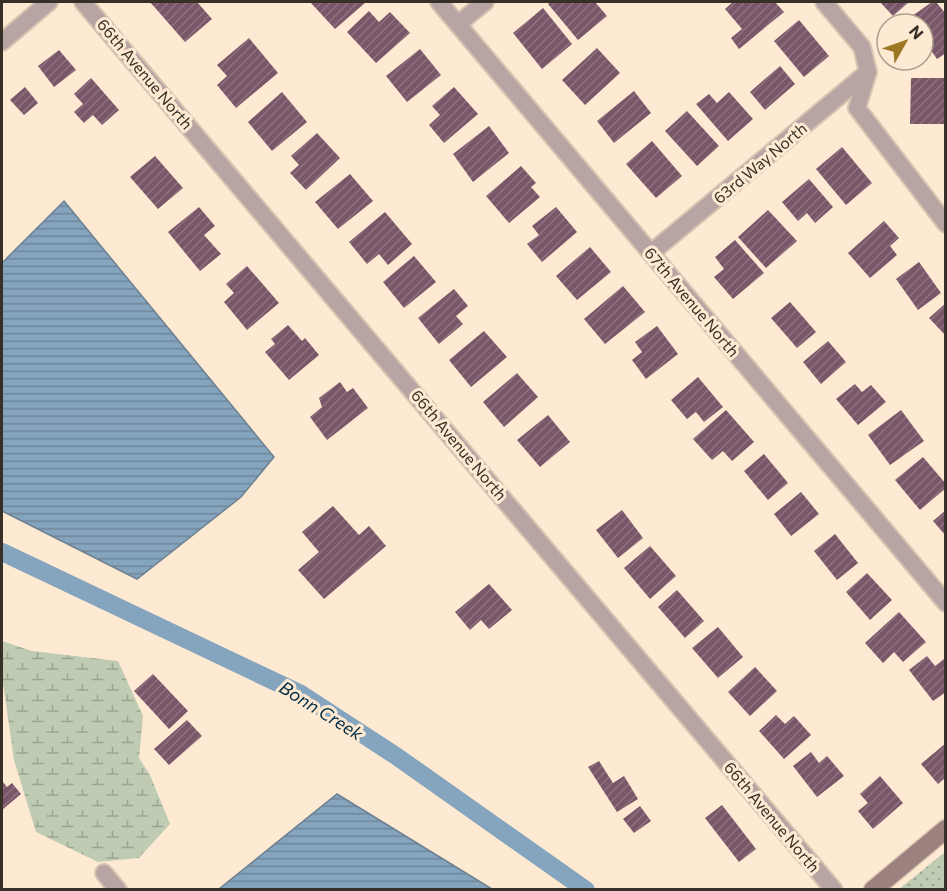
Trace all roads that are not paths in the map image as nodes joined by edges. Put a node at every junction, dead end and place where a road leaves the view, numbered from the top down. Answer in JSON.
{"nodes":[{"id":1,"x":49,"y":2,"type":"edge"},
{"id":2,"x":83,"y":2,"type":"edge"},
{"id":3,"x":439,"y":2,"type":"edge"},
{"id":4,"x":485,"y":2,"type":"edge"},
{"id":5,"x":824,"y":2,"type":"edge"},
{"id":6,"x":458,"y":24,"type":"junction"},
{"id":7,"x":2,"y":42,"type":"edge"},
{"id":8,"x":868,"y":72,"type":"junction"},
{"id":9,"x":945,"y":224,"type":"edge"},
{"id":10,"x":651,"y":254,"type":"junction"},
{"id":11,"x":945,"y":603,"type":"edge"},
{"id":12,"x":945,"y":829,"type":"edge"},
{"id":13,"x":104,"y":873,"type":"dead end"},
{"id":14,"x":118,"y":890,"type":"edge"},
{"id":15,"x":834,"y":890,"type":"edge"},
{"id":16,"x":873,"y":890,"type":"edge"}],
"edges":[{"from":1,"to":7,"type":"street"},
{"from":2,"to":15,"type":"street","name":"66th Avenue North"},
{"from":3,"to":6,"type":"street","name":"67th Avenue North"},
{"from":4,"to":6,"type":"street"},
{"from":5,"to":8,"type":"street"},
{"from":6,"to":10,"type":"street","name":"67th Avenue North"},
{"from":8,"to":9,"type":"street"},
{"from":8,"to":10,"type":"street","name":"63rd Way North"},
{"from":10,"to":11,"type":"street","name":"67th Avenue North"},
{"from":12,"to":16,"type":"street"},
{"from":13,"to":14,"type":"street"}]}
